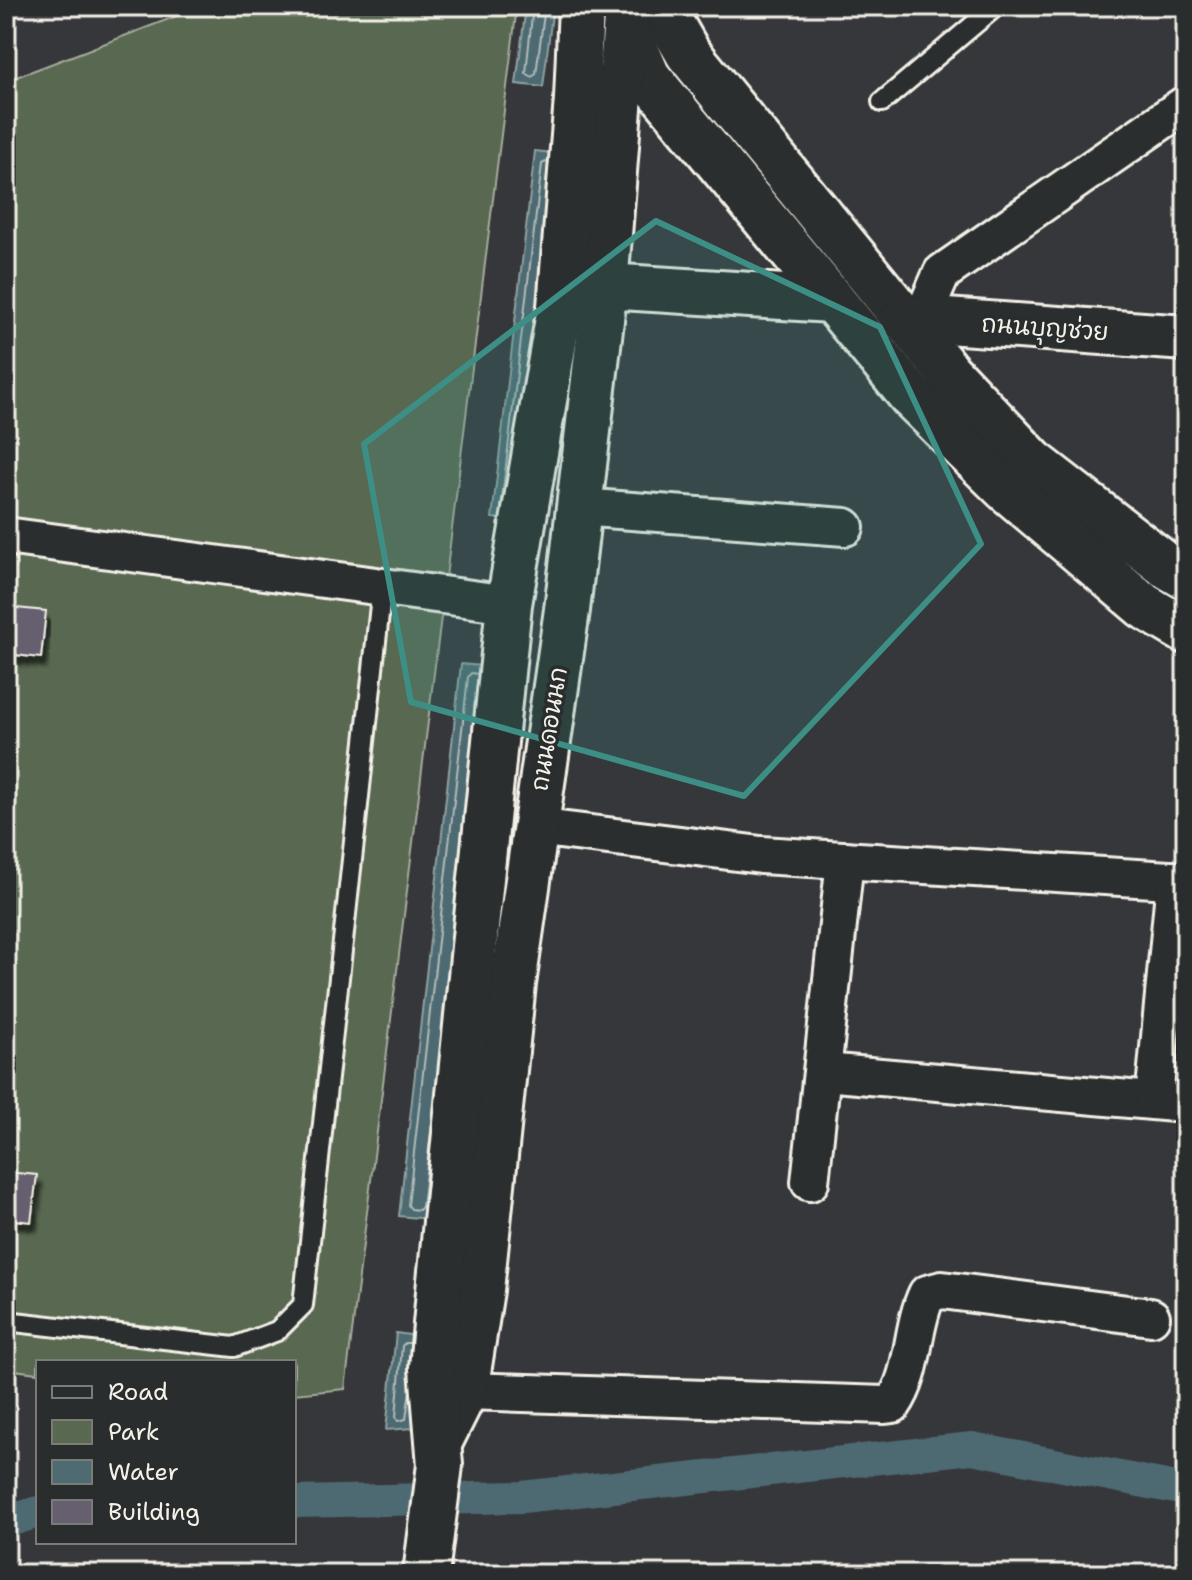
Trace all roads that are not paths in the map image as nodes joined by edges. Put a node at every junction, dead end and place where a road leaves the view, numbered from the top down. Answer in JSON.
{"nodes":[{"id":1,"x":581,"y":6,"type":"edge"},
{"id":2,"x":996,"y":6,"type":"edge"},
{"id":3,"x":631,"y":11,"type":"edge"},
{"id":4,"x":882,"y":102,"type":"dead end"},
{"id":5,"x":1186,"y":104,"type":"edge"},
{"id":6,"x":605,"y":286,"type":"junction"},
{"id":7,"x":832,"y":300,"type":"junction"},
{"id":8,"x":913,"y":319,"type":"junction"},
{"id":9,"x":1186,"y":338,"type":"edge"},
{"id":10,"x":579,"y":507,"type":"junction"},
{"id":11,"x":845,"y":527,"type":"dead end"},
{"id":12,"x":6,"y":536,"type":"edge"},
{"id":13,"x":1186,"y":577,"type":"edge"},
{"id":14,"x":382,"y":587,"type":"junction"},
{"id":15,"x":509,"y":604,"type":"junction"},
{"id":16,"x":1186,"y":631,"type":"edge"},
{"id":17,"x":535,"y":827,"type":"junction"},
{"id":18,"x":845,"y":860,"type":"junction"},
{"id":19,"x":1180,"y":880,"type":"edge"},
{"id":20,"x":824,"y":1072,"type":"junction"},
{"id":21,"x":1170,"y":1102,"type":"edge"},
{"id":22,"x":810,"y":1182,"type":"dead end"},
{"id":23,"x":1151,"y":1317,"type":"dead end"},
{"id":24,"x":6,"y":1321,"type":"edge"},
{"id":25,"x":449,"y":1389,"type":"junction"},
{"id":26,"x":429,"y":1554,"type":"edge"}],
"edges":[{"from":1,"to":15,"type":"main road","name":"ถนนดอนนก"},
{"from":2,"to":4,"type":"lane"},
{"from":3,"to":6,"type":"main road","name":"ถนนดอนนก"},
{"from":3,"to":7,"type":"main road"},
{"from":3,"to":8,"type":"main road"},
{"from":5,"to":8,"type":"street"},
{"from":6,"to":7,"type":"main road"},
{"from":6,"to":10,"type":"main road","name":"ถนนดอนนก"},
{"from":7,"to":16,"type":"main road"},
{"from":8,"to":9,"type":"main road","name":"ถนนบุญช่วย"},
{"from":8,"to":13,"type":"main road"},
{"from":10,"to":11,"type":"street"},
{"from":10,"to":17,"type":"main road","name":"ถนนดอนนก"},
{"from":12,"to":14,"type":"street"},
{"from":14,"to":15,"type":"street"},
{"from":14,"to":24,"type":"lane"},
{"from":15,"to":25,"type":"main road","name":"ถนนดอนนก"},
{"from":17,"to":18,"type":"street"},
{"from":17,"to":25,"type":"main road","name":"ถนนดอนนก"},
{"from":18,"to":19,"type":"street"},
{"from":18,"to":20,"type":"street"},
{"from":19,"to":21,"type":"street"},
{"from":20,"to":21,"type":"street"},
{"from":20,"to":22,"type":"street"},
{"from":23,"to":25,"type":"street"},
{"from":25,"to":26,"type":"main road","name":"ถนนดอนนก"}]}
